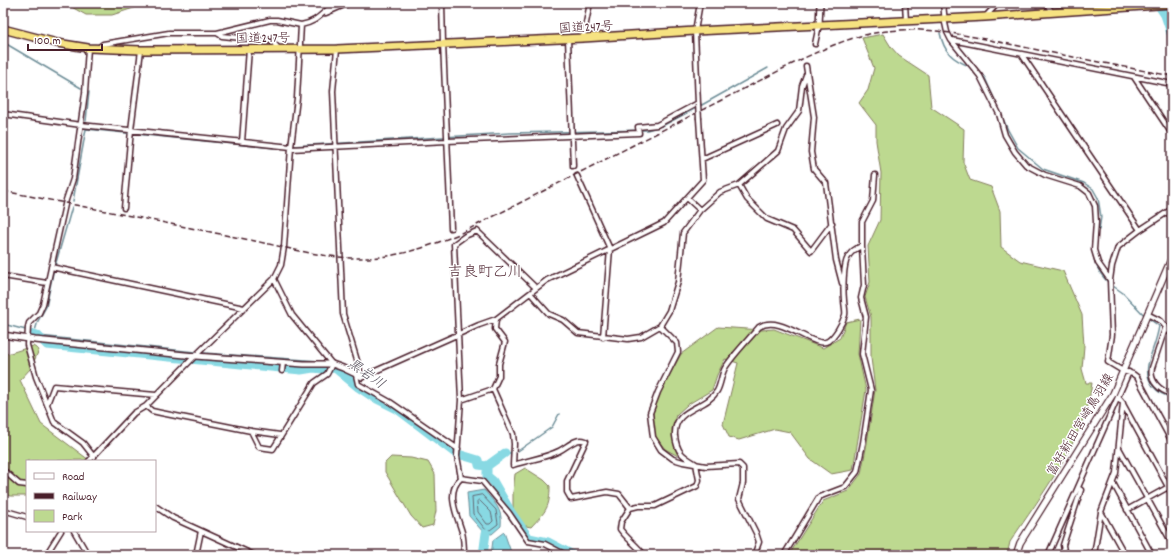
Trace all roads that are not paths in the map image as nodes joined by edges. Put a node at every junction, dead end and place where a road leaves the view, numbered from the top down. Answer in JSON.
{"nodes":[{"id":1,"x":337,"y":3,"type":"edge"},
{"id":2,"x":349,"y":3,"type":"edge"},
{"id":3,"x":442,"y":3,"type":"edge"},
{"id":4,"x":590,"y":3,"type":"edge"},
{"id":5,"x":700,"y":3,"type":"edge"},
{"id":6,"x":820,"y":3,"type":"edge"},
{"id":7,"x":906,"y":3,"type":"edge"},
{"id":8,"x":943,"y":3,"type":"edge"},
{"id":9,"x":998,"y":3,"type":"edge"},
{"id":10,"x":1046,"y":3,"type":"edge"},
{"id":11,"x":1141,"y":4,"type":"edge"},
{"id":12,"x":1172,"y":4,"type":"edge"},
{"id":13,"x":329,"y":5,"type":"edge"},
{"id":14,"x":1052,"y":13,"type":"junction"},
{"id":15,"x":322,"y":15,"type":"junction"},
{"id":16,"x":985,"y":17,"type":"junction"},
{"id":17,"x":944,"y":19,"type":"junction"},
{"id":18,"x":906,"y":21,"type":"junction"},
{"id":19,"x":301,"y":25,"type":"junction"},
{"id":20,"x":819,"y":25,"type":"junction"},
{"id":21,"x":3,"y":29,"type":"edge"},
{"id":22,"x":695,"y":31,"type":"junction"},
{"id":23,"x":217,"y":33,"type":"junction"},
{"id":24,"x":583,"y":38,"type":"junction"},
{"id":25,"x":568,"y":39,"type":"junction"},
{"id":26,"x":951,"y":40,"type":"junction"},
{"id":27,"x":443,"y":44,"type":"junction"},
{"id":28,"x":815,"y":44,"type":"dead end"},
{"id":29,"x":88,"y":48,"type":"junction"},
{"id":30,"x":98,"y":48,"type":"junction"},
{"id":31,"x":279,"y":48,"type":"junction"},
{"id":32,"x":300,"y":48,"type":"junction"},
{"id":33,"x":249,"y":49,"type":"junction"},
{"id":34,"x":337,"y":49,"type":"junction"},
{"id":35,"x":141,"y":50,"type":"junction"},
{"id":36,"x":1022,"y":55,"type":"junction"},
{"id":37,"x":806,"y":66,"type":"dead end"},
{"id":38,"x":806,"y":74,"type":"junction"},
{"id":39,"x":1134,"y":77,"type":"junction"},
{"id":40,"x":1172,"y":84,"type":"edge"},
{"id":41,"x":698,"y":103,"type":"junction"},
{"id":42,"x":3,"y":114,"type":"edge"},
{"id":43,"x":81,"y":125,"type":"junction"},
{"id":44,"x":777,"y":125,"type":"dead end"},
{"id":45,"x":131,"y":130,"type":"junction"},
{"id":46,"x":1172,"y":134,"type":"edge"},
{"id":47,"x":572,"y":136,"type":"junction"},
{"id":48,"x":447,"y":140,"type":"junction"},
{"id":49,"x":242,"y":142,"type":"junction"},
{"id":50,"x":336,"y":146,"type":"junction"},
{"id":51,"x":291,"y":147,"type":"junction"},
{"id":52,"x":702,"y":159,"type":"junction"},
{"id":53,"x":573,"y":166,"type":"dead end"},
{"id":54,"x":875,"y":175,"type":"dead end"},
{"id":55,"x":577,"y":176,"type":"dead end"},
{"id":56,"x":739,"y":185,"type":"junction"},
{"id":57,"x":687,"y":198,"type":"junction"},
{"id":58,"x":124,"y":208,"type":"dead end"},
{"id":59,"x":1172,"y":209,"type":"edge"},
{"id":60,"x":700,"y":210,"type":"junction"},
{"id":61,"x":832,"y":223,"type":"junction"},
{"id":62,"x":451,"y":228,"type":"dead end"},
{"id":63,"x":1140,"y":230,"type":"junction"},
{"id":64,"x":862,"y":246,"type":"junction"},
{"id":65,"x":610,"y":249,"type":"junction"},
{"id":66,"x":1171,"y":260,"type":"edge"},
{"id":67,"x":51,"y":267,"type":"junction"},
{"id":68,"x":3,"y":276,"type":"edge"},
{"id":69,"x":274,"y":279,"type":"junction"},
{"id":70,"x":1110,"y":280,"type":"junction"},
{"id":71,"x":47,"y":283,"type":"junction"},
{"id":72,"x":843,"y":286,"type":"junction"},
{"id":73,"x":536,"y":288,"type":"junction"},
{"id":74,"x":531,"y":294,"type":"junction"},
{"id":75,"x":244,"y":308,"type":"junction"},
{"id":76,"x":1148,"y":314,"type":"junction"},
{"id":77,"x":496,"y":319,"type":"junction"},
{"id":78,"x":660,"y":326,"type":"junction"},
{"id":79,"x":1166,"y":326,"type":"junction"},
{"id":80,"x":458,"y":334,"type":"junction"},
{"id":81,"x":3,"y":335,"type":"edge"},
{"id":82,"x":1172,"y":335,"type":"edge"},
{"id":83,"x":603,"y":336,"type":"junction"},
{"id":84,"x":28,"y":337,"type":"junction"},
{"id":85,"x":195,"y":356,"type":"junction"},
{"id":86,"x":282,"y":363,"type":"junction"},
{"id":87,"x":332,"y":364,"type":"junction"},
{"id":88,"x":282,"y":371,"type":"dead end"},
{"id":89,"x":1126,"y":372,"type":"junction"},
{"id":90,"x":356,"y":375,"type":"junction"},
{"id":91,"x":362,"y":378,"type":"junction"},
{"id":92,"x":493,"y":389,"type":"junction"},
{"id":93,"x":1172,"y":394,"type":"edge"},
{"id":94,"x":156,"y":395,"type":"junction"},
{"id":95,"x":1118,"y":397,"type":"junction"},
{"id":96,"x":461,"y":400,"type":"junction"},
{"id":97,"x":1123,"y":403,"type":"junction"},
{"id":98,"x":46,"y":405,"type":"junction"},
{"id":99,"x":146,"y":406,"type":"junction"},
{"id":100,"x":252,"y":431,"type":"junction"},
{"id":101,"x":280,"y":435,"type":"junction"},
{"id":102,"x":1172,"y":442,"type":"edge"},
{"id":103,"x":1119,"y":448,"type":"junction"},
{"id":104,"x":458,"y":449,"type":"junction"},
{"id":105,"x":94,"y":456,"type":"junction"},
{"id":106,"x":91,"y":460,"type":"edge"},
{"id":107,"x":696,"y":464,"type":"junction"},
{"id":108,"x":3,"y":470,"type":"edge"},
{"id":109,"x":460,"y":478,"type":"junction"},
{"id":110,"x":1113,"y":484,"type":"junction"},
{"id":111,"x":26,"y":485,"type":"edge"},
{"id":112,"x":1170,"y":486,"type":"edge"},
{"id":113,"x":1078,"y":488,"type":"junction"},
{"id":114,"x":1172,"y":494,"type":"edge"},
{"id":115,"x":1148,"y":498,"type":"junction"},
{"id":116,"x":156,"y":507,"type":"edge"},
{"id":117,"x":630,"y":508,"type":"junction"},
{"id":118,"x":3,"y":510,"type":"edge"},
{"id":119,"x":1127,"y":510,"type":"junction"},
{"id":120,"x":1101,"y":512,"type":"junction"},
{"id":121,"x":26,"y":517,"type":"edge"},
{"id":122,"x":201,"y":531,"type":"junction"},
{"id":123,"x":60,"y":532,"type":"edge"},
{"id":124,"x":75,"y":532,"type":"edge"},
{"id":125,"x":1172,"y":543,"type":"edge"},
{"id":126,"x":1064,"y":553,"type":"edge"},
{"id":127,"x":755,"y":554,"type":"edge"},
{"id":128,"x":46,"y":555,"type":"edge"},
{"id":129,"x":88,"y":555,"type":"edge"},
{"id":130,"x":196,"y":555,"type":"edge"},
{"id":131,"x":254,"y":555,"type":"edge"},
{"id":132,"x":464,"y":555,"type":"edge"},
{"id":133,"x":566,"y":555,"type":"edge"},
{"id":134,"x":644,"y":555,"type":"edge"},
{"id":135,"x":784,"y":555,"type":"edge"},
{"id":136,"x":1016,"y":555,"type":"edge"},
{"id":137,"x":1048,"y":555,"type":"edge"},
{"id":138,"x":1071,"y":555,"type":"edge"},
{"id":139,"x":1094,"y":555,"type":"edge"},
{"id":140,"x":1126,"y":555,"type":"edge"},
{"id":141,"x":1152,"y":555,"type":"edge"}],
"edges":[{"from":1,"to":13,"type":"street"},
{"from":2,"to":15,"type":"street"},
{"from":3,"to":27,"type":"street"},
{"from":4,"to":24,"type":"street"},
{"from":5,"to":22,"type":"street"},
{"from":6,"to":20,"type":"street"},
{"from":7,"to":18,"type":"street"},
{"from":8,"to":17,"type":"street"},
{"from":9,"to":16,"type":"street"},
{"from":10,"to":14,"type":"street"},
{"from":11,"to":12,"type":"highway","name":"国道247号"},
{"from":11,"to":14,"type":"highway","name":"国道247号"},
{"from":13,"to":15,"type":"street"},
{"from":14,"to":16,"type":"highway","name":"国道247号"},
{"from":15,"to":19,"type":"street"},
{"from":16,"to":17,"type":"highway","name":"国道247号"},
{"from":17,"to":18,"type":"highway","name":"国道247号"},
{"from":17,"to":26,"type":"street"},
{"from":18,"to":20,"type":"highway","name":"国道247号"},
{"from":19,"to":23,"type":"street"},
{"from":19,"to":32,"type":"street"},
{"from":20,"to":22,"type":"highway","name":"国道247号"},
{"from":20,"to":28,"type":"street"},
{"from":21,"to":29,"type":"highway","name":"国道247号"},
{"from":22,"to":24,"type":"highway","name":"国道247号"},
{"from":22,"to":41,"type":"street"},
{"from":23,"to":30,"type":"street"},
{"from":23,"to":31,"type":"street"},
{"from":24,"to":25,"type":"highway","name":"国道247号"},
{"from":25,"to":27,"type":"highway","name":"国道247号"},
{"from":25,"to":47,"type":"street"},
{"from":26,"to":36,"type":"street"},
{"from":26,"to":70,"type":"street"},
{"from":27,"to":34,"type":"highway","name":"国道247号"},
{"from":27,"to":48,"type":"street"},
{"from":29,"to":30,"type":"highway","name":"国道247号"},
{"from":29,"to":43,"type":"street"},
{"from":30,"to":35,"type":"highway","name":"国道247号"},
{"from":31,"to":32,"type":"highway","name":"国道247号"},
{"from":31,"to":33,"type":"highway","name":"国道247号"},
{"from":32,"to":34,"type":"highway","name":"国道247号"},
{"from":32,"to":51,"type":"street"},
{"from":33,"to":35,"type":"highway","name":"国道247号"},
{"from":33,"to":49,"type":"street"},
{"from":34,"to":50,"type":"street"},
{"from":35,"to":45,"type":"street"},
{"from":36,"to":39,"type":"street"},
{"from":36,"to":63,"type":"street"},
{"from":37,"to":38,"type":"street"},
{"from":38,"to":56,"type":"street"},
{"from":38,"to":61,"type":"street"},
{"from":39,"to":40,"type":"street"},
{"from":39,"to":46,"type":"street"},
{"from":41,"to":47,"type":"street"},
{"from":41,"to":52,"type":"street","bridge":true},
{"from":42,"to":43,"type":"street"},
{"from":43,"to":45,"type":"street"},
{"from":43,"to":67,"type":"street"},
{"from":44,"to":52,"type":"street"},
{"from":45,"to":49,"type":"street"},
{"from":45,"to":58,"type":"street"},
{"from":47,"to":48,"type":"street"},
{"from":47,"to":53,"type":"street"},
{"from":48,"to":50,"type":"street"},
{"from":48,"to":62,"type":"street"},
{"from":49,"to":51,"type":"street"},
{"from":50,"to":51,"type":"street"},
{"from":50,"to":91,"type":"street"},
{"from":51,"to":69,"type":"street"},
{"from":52,"to":57,"type":"street"},
{"from":54,"to":64,"type":"street"},
{"from":55,"to":65,"type":"street"},
{"from":56,"to":60,"type":"street"},
{"from":56,"to":61,"type":"street"},
{"from":57,"to":60,"type":"street"},
{"from":57,"to":65,"type":"street"},
{"from":59,"to":63,"type":"street"},
{"from":60,"to":78,"type":"street"},
{"from":61,"to":72,"type":"street"},
{"from":63,"to":70,"type":"street"},
{"from":64,"to":72,"type":"street"},
{"from":64,"to":135,"type":"street"},
{"from":65,"to":73,"type":"street"},
{"from":65,"to":83,"type":"street"},
{"from":66,"to":76,"type":"main road","name":"富好新田宮崎鳥羽線"},
{"from":67,"to":71,"type":"street"},
{"from":67,"to":75,"type":"street"},
{"from":68,"to":71,"type":"street"},
{"from":69,"to":75,"type":"street"},
{"from":69,"to":87,"type":"street"},
{"from":70,"to":89,"type":"street"},
{"from":71,"to":84,"type":"street"},
{"from":72,"to":107,"type":"street"},
{"from":73,"to":74,"type":"street"},
{"from":73,"to":80,"type":"street"},
{"from":74,"to":77,"type":"street"},
{"from":74,"to":83,"type":"street"},
{"from":75,"to":85,"type":"street"},
{"from":76,"to":79,"type":"street"},
{"from":76,"to":89,"type":"main road","name":"富好新田宮崎鳥羽線"},
{"from":77,"to":80,"type":"street"},
{"from":77,"to":92,"type":"street"},
{"from":78,"to":83,"type":"street"},
{"from":78,"to":107,"type":"street"},
{"from":79,"to":82,"type":"street"},
{"from":79,"to":93,"type":"street"},
{"from":80,"to":91,"type":"street"},
{"from":80,"to":96,"type":"street"},
{"from":81,"to":84,"type":"street"},
{"from":84,"to":85,"type":"street"},
{"from":84,"to":98,"type":"street"},
{"from":85,"to":86,"type":"street"},
{"from":85,"to":94,"type":"street"},
{"from":86,"to":87,"type":"street"},
{"from":86,"to":88,"type":"street"},
{"from":87,"to":90,"type":"street"},
{"from":87,"to":101,"type":"street"},
{"from":89,"to":95,"type":"street"},
{"from":89,"to":102,"type":"street"},
{"from":89,"to":136,"type":"main road","name":"富好新田宮崎鳥羽線"},
{"from":90,"to":91,"type":"street"},
{"from":90,"to":104,"type":"street"},
{"from":92,"to":96,"type":"street"},
{"from":92,"to":117,"type":"street"},
{"from":94,"to":98,"type":"street"},
{"from":94,"to":99,"type":"street"},
{"from":95,"to":97,"type":"street"},
{"from":95,"to":113,"type":"street"},
{"from":96,"to":104,"type":"street"},
{"from":97,"to":103,"type":"street"},
{"from":97,"to":112,"type":"street"},
{"from":98,"to":105,"type":"street"},
{"from":99,"to":100,"type":"street"},
{"from":99,"to":105,"type":"street"},
{"from":100,"to":101,"type":"street"},
{"from":100,"to":101,"type":"street"},
{"from":103,"to":110,"type":"street"},
{"from":103,"to":115,"type":"street"},
{"from":104,"to":109,"type":"street"},
{"from":105,"to":106,"type":"street"},
{"from":107,"to":117,"type":"street"},
{"from":107,"to":127,"type":"street"},
{"from":108,"to":111,"type":"street"},
{"from":109,"to":132,"type":"street"},
{"from":109,"to":133,"type":"street"},
{"from":110,"to":119,"type":"street"},
{"from":110,"to":120,"type":"street"},
{"from":112,"to":114,"type":"street"},
{"from":112,"to":115,"type":"street"},
{"from":113,"to":126,"type":"street"},
{"from":113,"to":137,"type":"street"},
{"from":115,"to":119,"type":"street"},
{"from":115,"to":125,"type":"street"},
{"from":116,"to":122,"type":"street"},
{"from":117,"to":134,"type":"street"},
{"from":118,"to":121,"type":"street"},
{"from":119,"to":141,"type":"street"},
{"from":120,"to":139,"type":"street"},
{"from":120,"to":140,"type":"street"},
{"from":122,"to":130,"type":"street"},
{"from":122,"to":131,"type":"street"},
{"from":123,"to":128,"type":"street"},
{"from":124,"to":129,"type":"street"},
{"from":126,"to":138,"type":"street"}]}
